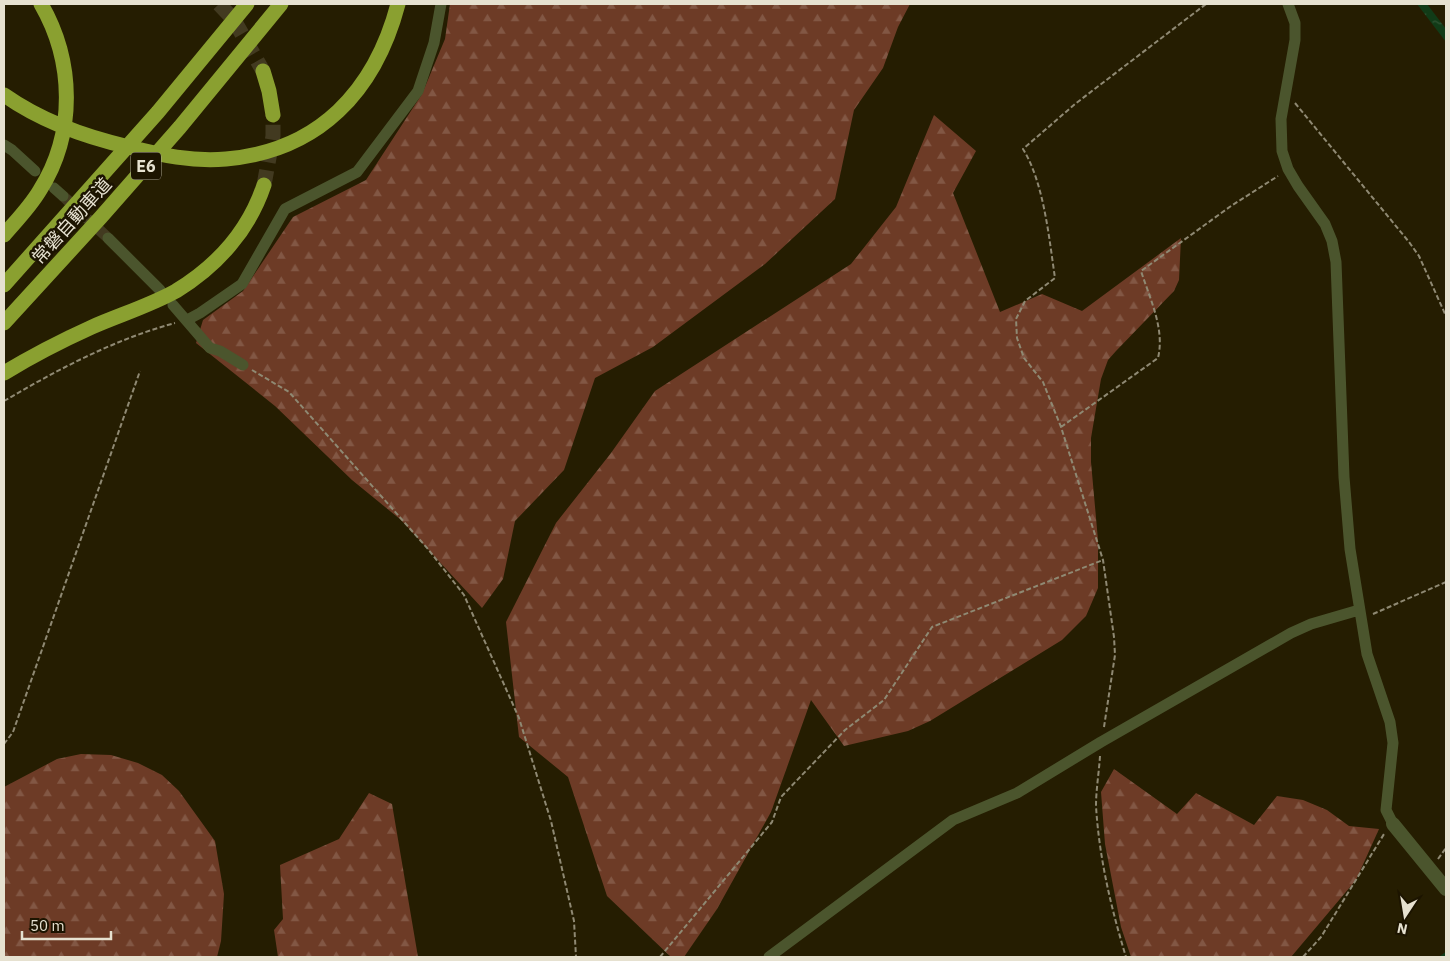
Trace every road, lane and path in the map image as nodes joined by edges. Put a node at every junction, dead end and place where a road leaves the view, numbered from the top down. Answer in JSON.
{"nodes":[{"id":1,"x":41,"y":4,"type":"edge"},
{"id":2,"x":247,"y":4,"type":"edge"},
{"id":3,"x":281,"y":4,"type":"edge"},
{"id":4,"x":398,"y":4,"type":"edge"},
{"id":5,"x":441,"y":4,"type":"edge"},
{"id":6,"x":1206,"y":4,"type":"edge"},
{"id":7,"x":1288,"y":4,"type":"edge"},
{"id":8,"x":263,"y":71,"type":"tunnel mouth"},
{"id":9,"x":1286,"y":91,"type":"junction"},
{"id":10,"x":4,"y":95,"type":"edge"},
{"id":11,"x":273,"y":115,"type":"tunnel mouth"},
{"id":12,"x":4,"y":145,"type":"edge"},
{"id":13,"x":1288,"y":169,"type":"junction"},
{"id":14,"x":35,"y":171,"type":"dead end"},
{"id":15,"x":264,"y":185,"type":"tunnel mouth"},
{"id":16,"x":4,"y":235,"type":"edge"},
{"id":17,"x":108,"y":238,"type":"tunnel mouth"},
{"id":18,"x":4,"y":285,"type":"edge"},
{"id":19,"x":160,"y":290,"type":"dead end"},
{"id":20,"x":173,"y":305,"type":"dead end"},
{"id":21,"x":1446,"y":316,"type":"edge"},
{"id":22,"x":187,"y":320,"type":"junction"},
{"id":23,"x":4,"y":323,"type":"edge"},
{"id":24,"x":243,"y":365,"type":"joint"},
{"id":25,"x":140,"y":371,"type":"dead end"},
{"id":26,"x":4,"y":373,"type":"edge"},
{"id":27,"x":4,"y":401,"type":"edge"},
{"id":28,"x":1061,"y":427,"type":"junction"},
{"id":29,"x":1103,"y":560,"type":"junction"},
{"id":30,"x":1446,"y":582,"type":"edge"},
{"id":31,"x":1360,"y":614,"type":"junction"},
{"id":32,"x":1102,"y":742,"type":"junction"},
{"id":33,"x":4,"y":744,"type":"edge"},
{"id":34,"x":1393,"y":824,"type":"junction"},
{"id":35,"x":1446,"y":888,"type":"edge"},
{"id":36,"x":576,"y":957,"type":"edge"},
{"id":37,"x":660,"y":957,"type":"edge"},
{"id":38,"x":769,"y":957,"type":"edge"},
{"id":39,"x":1126,"y":957,"type":"edge"},
{"id":40,"x":1303,"y":957,"type":"edge"}],
"edges":[{"from":1,"to":16,"type":"highway"},
{"from":2,"to":18,"type":"highway","name":"常磐自動車道","number":"E6"},
{"from":3,"to":23,"type":"highway","name":"常磐自動車道","number":"E6"},
{"from":4,"to":10,"type":"highway"},
{"from":5,"to":22,"type":"street"},
{"from":6,"to":28,"type":"path"},
{"from":7,"to":9,"type":"street"},
{"from":8,"to":11,"type":"highway"},
{"from":9,"to":13,"type":"street"},
{"from":9,"to":21,"type":"path"},
{"from":12,"to":14,"type":"street"},
{"from":13,"to":28,"type":"path"},
{"from":13,"to":31,"type":"street"},
{"from":15,"to":26,"type":"highway"},
{"from":17,"to":19,"type":"street"},
{"from":20,"to":22,"type":"street"},
{"from":22,"to":24,"type":"street"},
{"from":22,"to":27,"type":"path"},
{"from":24,"to":36,"type":"path"},
{"from":25,"to":33,"type":"path"},
{"from":28,"to":29,"type":"path"},
{"from":29,"to":32,"type":"path"},
{"from":29,"to":37,"type":"path"},
{"from":30,"to":31,"type":"path"},
{"from":31,"to":32,"type":"street"},
{"from":31,"to":34,"type":"street"},
{"from":32,"to":38,"type":"street"},
{"from":32,"to":39,"type":"path"},
{"from":34,"to":35,"type":"street"},
{"from":34,"to":40,"type":"path"}]}
